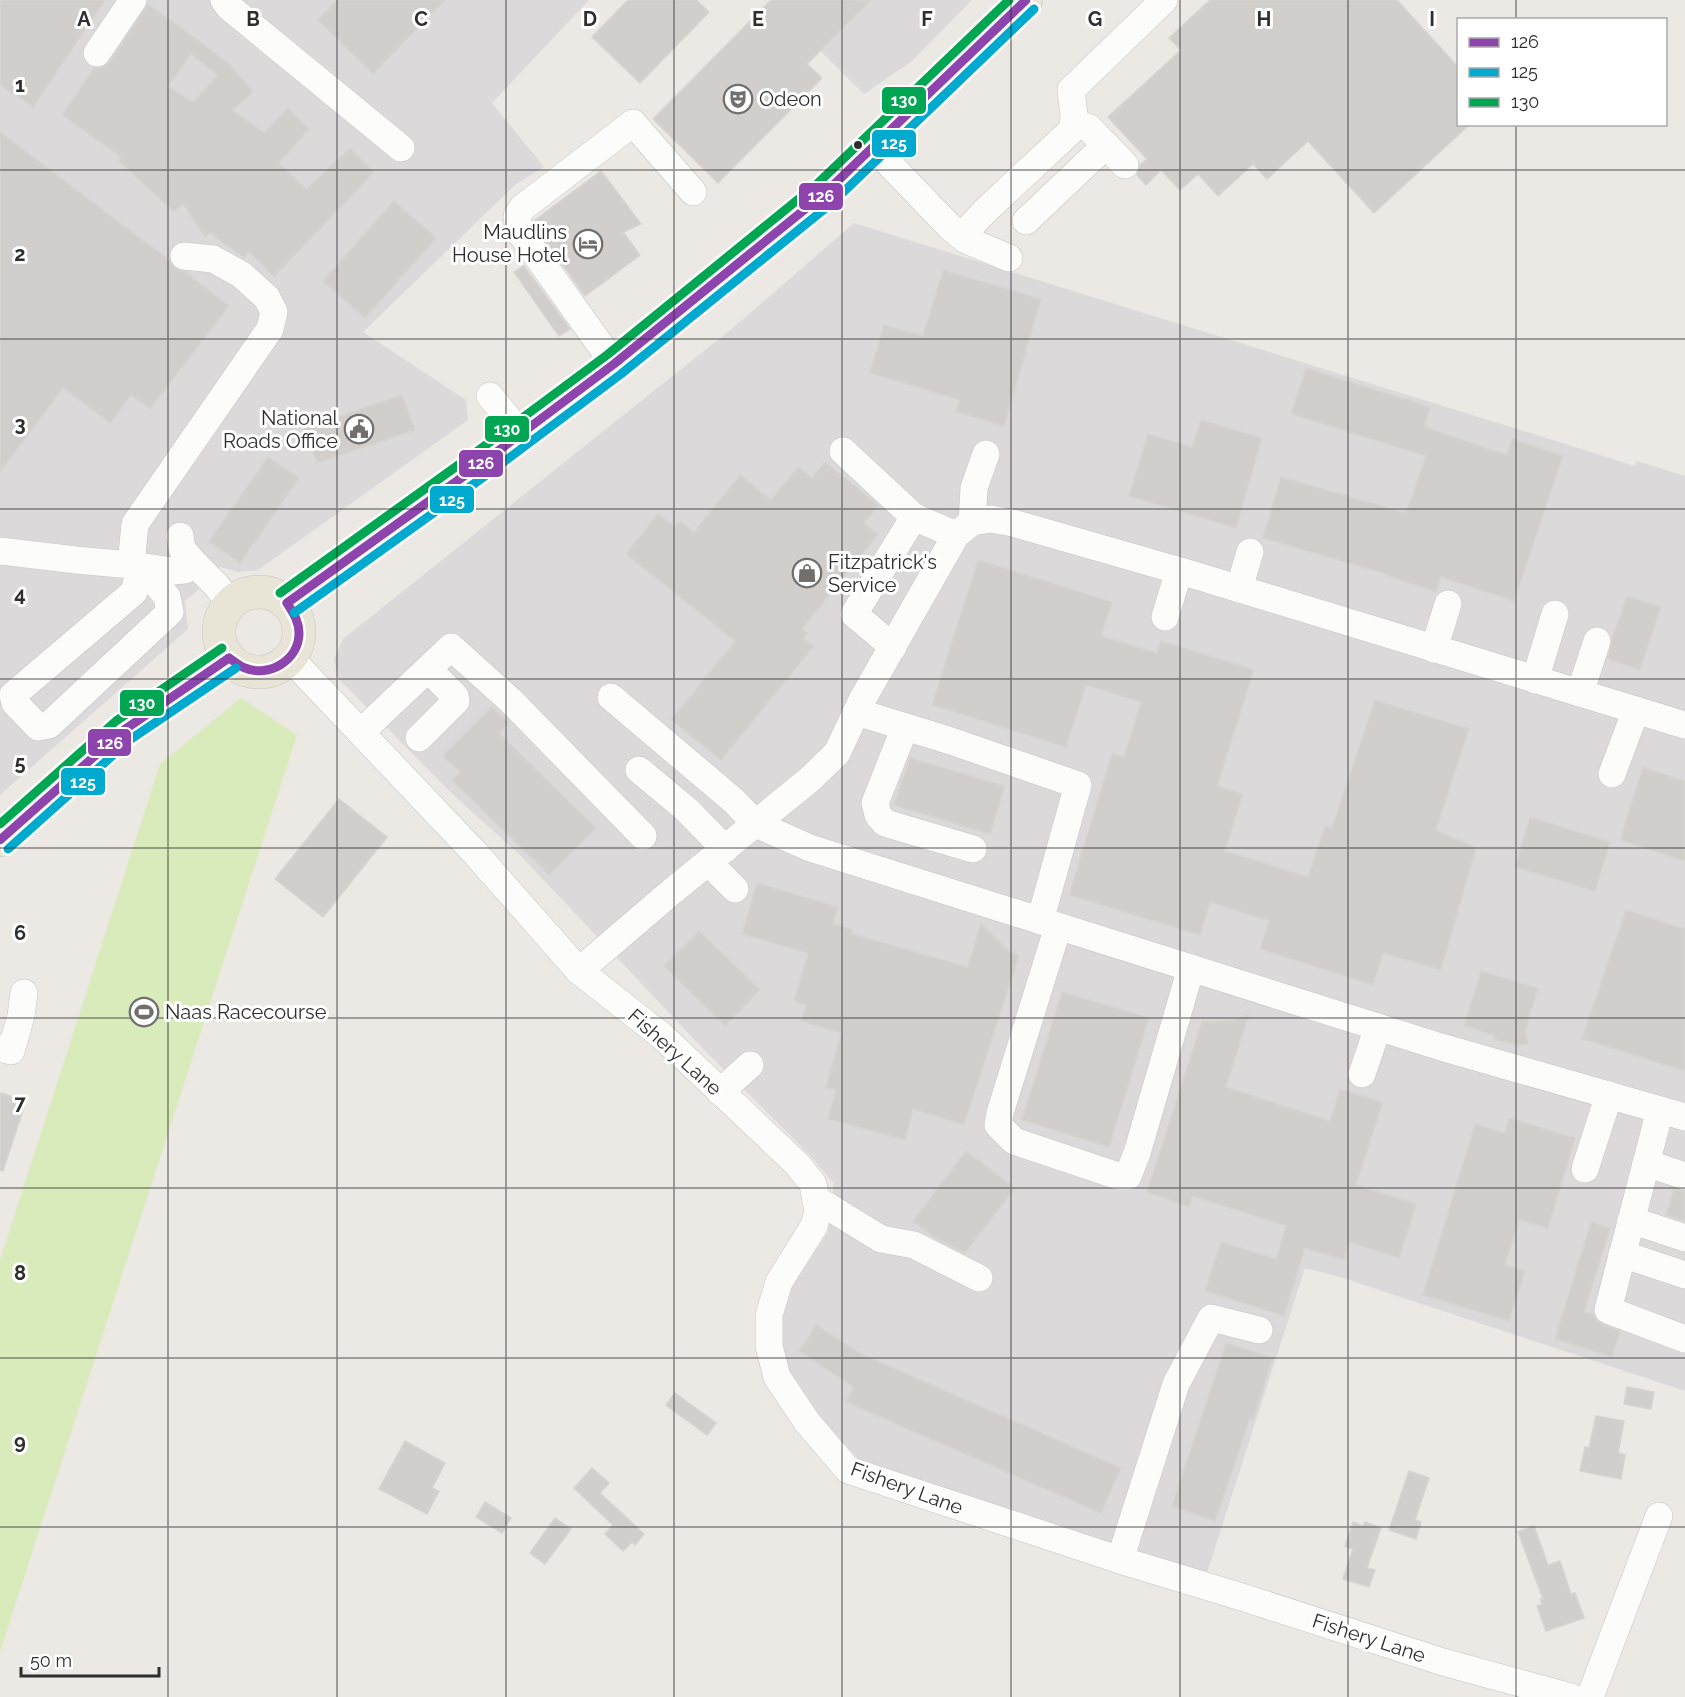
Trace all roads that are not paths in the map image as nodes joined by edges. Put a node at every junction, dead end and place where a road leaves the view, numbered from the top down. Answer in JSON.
{"nodes":[{"id":1,"x":134,"y":0,"type":"edge"},
{"id":2,"x":224,"y":0,"type":"edge"},
{"id":3,"x":1026,"y":0,"type":"edge"},
{"id":4,"x":1164,"y":0,"type":"edge"},
{"id":5,"x":97,"y":53,"type":"dead end"},
{"id":6,"x":1073,"y":122,"type":"junction"},
{"id":7,"x":1106,"y":145,"type":"junction"},
{"id":8,"x":873,"y":147,"type":"junction"},
{"id":9,"x":401,"y":148,"type":"dead end"},
{"id":10,"x":1125,"y":165,"type":"dead end"},
{"id":11,"x":693,"y":192,"type":"dead end"},
{"id":12,"x":1026,"y":221,"type":"dead end"},
{"id":13,"x":962,"y":236,"type":"junction"},
{"id":14,"x":184,"y":256,"type":"dead end"},
{"id":15,"x":1009,"y":258,"type":"dead end"},
{"id":16,"x":614,"y":364,"type":"junction"},
{"id":17,"x":490,"y":396,"type":"dead end"},
{"id":18,"x":520,"y":434,"type":"junction"},
{"id":19,"x":843,"y":452,"type":"dead end"},
{"id":20,"x":986,"y":454,"type":"dead end"},
{"id":21,"x":914,"y":517,"type":"junction"},
{"id":22,"x":964,"y":528,"type":"junction"},
{"id":23,"x":180,"y":536,"type":"dead end"},
{"id":24,"x":0,"y":550,"type":"edge"},
{"id":25,"x":1250,"y":552,"type":"dead end"},
{"id":26,"x":195,"y":564,"type":"junction"},
{"id":27,"x":139,"y":566,"type":"junction"},
{"id":28,"x":1179,"y":571,"type":"junction"},
{"id":29,"x":1239,"y":589,"type":"junction"},
{"id":30,"x":287,"y":603,"type":"junction"},
{"id":31,"x":231,"y":604,"type":"junction"},
{"id":32,"x":1448,"y":604,"type":"dead end"},
{"id":33,"x":1555,"y":614,"type":"dead end"},
{"id":34,"x":1165,"y":617,"type":"dead end"},
{"id":35,"x":1597,"y":642,"type":"dead end"},
{"id":36,"x":893,"y":647,"type":"junction"},
{"id":37,"x":1434,"y":649,"type":"junction"},
{"id":38,"x":229,"y":658,"type":"junction"},
{"id":39,"x":290,"y":658,"type":"junction"},
{"id":40,"x":428,"y":669,"type":"junction"},
{"id":41,"x":1536,"y":680,"type":"junction"},
{"id":42,"x":1580,"y":693,"type":"junction"},
{"id":43,"x":612,"y":697,"type":"dead end"},
{"id":44,"x":1636,"y":710,"type":"junction"},
{"id":45,"x":857,"y":712,"type":"junction"},
{"id":46,"x":1685,"y":725,"type":"edge"},
{"id":47,"x":905,"y":727,"type":"junction"},
{"id":48,"x":361,"y":732,"type":"junction"},
{"id":49,"x":419,"y":738,"type":"dead end"},
{"id":50,"x":639,"y":770,"type":"dead end"},
{"id":51,"x":1612,"y":774,"type":"dead end"},
{"id":52,"x":756,"y":824,"type":"junction"},
{"id":53,"x":643,"y":836,"type":"dead end"},
{"id":54,"x":0,"y":840,"type":"edge"},
{"id":55,"x":972,"y":849,"type":"dead end"},
{"id":56,"x":716,"y":855,"type":"junction"},
{"id":57,"x":735,"y":888,"type":"dead end"},
{"id":58,"x":1049,"y":924,"type":"junction"},
{"id":59,"x":1191,"y":969,"type":"junction"},
{"id":60,"x":579,"y":971,"type":"junction"},
{"id":61,"x":24,"y":993,"type":"dead end"},
{"id":62,"x":1377,"y":1027,"type":"junction"},
{"id":63,"x":0,"y":1048,"type":"edge"},
{"id":64,"x":750,"y":1065,"type":"dead end"},
{"id":65,"x":1362,"y":1074,"type":"dead end"},
{"id":66,"x":720,"y":1092,"type":"junction"},
{"id":67,"x":1609,"y":1095,"type":"junction"},
{"id":68,"x":1672,"y":1113,"type":"edge"},
{"id":69,"x":1646,"y":1163,"type":"junction"},
{"id":70,"x":1585,"y":1169,"type":"dead end"},
{"id":71,"x":1685,"y":1176,"type":"edge"},
{"id":72,"x":816,"y":1199,"type":"junction"},
{"id":73,"x":1631,"y":1220,"type":"junction"},
{"id":74,"x":1685,"y":1238,"type":"edge"},
{"id":75,"x":1622,"y":1254,"type":"junction"},
{"id":76,"x":1685,"y":1275,"type":"edge"},
{"id":77,"x":979,"y":1278,"type":"dead end"},
{"id":78,"x":1259,"y":1330,"type":"dead end"},
{"id":79,"x":1685,"y":1339,"type":"edge"},
{"id":80,"x":1659,"y":1516,"type":"dead end"},
{"id":81,"x":1120,"y":1560,"type":"junction"},
{"id":82,"x":1571,"y":1697,"type":"edge"},
{"id":83,"x":1590,"y":1697,"type":"edge"}],
"edges":[{"from":1,"to":5,"type":"street"},
{"from":2,"to":9,"type":"street"},
{"from":3,"to":8,"type":"main road"},
{"from":4,"to":6,"type":"street"},
{"from":6,"to":7,"type":"street"},
{"from":6,"to":13,"type":"street"},
{"from":7,"to":10,"type":"street"},
{"from":7,"to":12,"type":"street"},
{"from":8,"to":13,"type":"street"},
{"from":8,"to":16,"type":"main road"},
{"from":11,"to":16,"type":"street"},
{"from":13,"to":15,"type":"street"},
{"from":14,"to":27,"type":"street"},
{"from":16,"to":18,"type":"main road"},
{"from":17,"to":18,"type":"street"},
{"from":18,"to":30,"type":"main road"},
{"from":19,"to":21,"type":"street"},
{"from":20,"to":22,"type":"street"},
{"from":21,"to":22,"type":"street"},
{"from":21,"to":36,"type":"street"},
{"from":22,"to":28,"type":"street"},
{"from":22,"to":36,"type":"street"},
{"from":23,"to":26,"type":"street"},
{"from":24,"to":27,"type":"street"},
{"from":25,"to":29,"type":"street"},
{"from":26,"to":27,"type":"street"},
{"from":26,"to":31,"type":"street"},
{"from":27,"to":27,"type":"street"},
{"from":28,"to":29,"type":"street"},
{"from":28,"to":34,"type":"street"},
{"from":29,"to":37,"type":"street"},
{"from":30,"to":31,"type":"main road"},
{"from":30,"to":39,"type":"main road"},
{"from":31,"to":38,"type":"main road"},
{"from":32,"to":37,"type":"street"},
{"from":33,"to":41,"type":"street"},
{"from":35,"to":42,"type":"street"},
{"from":36,"to":45,"type":"street"},
{"from":37,"to":41,"type":"street"},
{"from":38,"to":39,"type":"main road"},
{"from":38,"to":54,"type":"main road"},
{"from":39,"to":48,"type":"street","name":"Fishery Lane"},
{"from":40,"to":48,"type":"street"},
{"from":40,"to":49,"type":"street"},
{"from":40,"to":53,"type":"street"},
{"from":41,"to":42,"type":"street"},
{"from":42,"to":44,"type":"street"},
{"from":43,"to":52,"type":"street"},
{"from":44,"to":46,"type":"street"},
{"from":44,"to":51,"type":"street"},
{"from":45,"to":47,"type":"street"},
{"from":45,"to":52,"type":"street"},
{"from":47,"to":55,"type":"street"},
{"from":47,"to":58,"type":"street"},
{"from":48,"to":60,"type":"street","name":"Fishery Lane"},
{"from":50,"to":56,"type":"street"},
{"from":52,"to":56,"type":"street"},
{"from":52,"to":58,"type":"street"},
{"from":56,"to":57,"type":"street"},
{"from":56,"to":60,"type":"street"},
{"from":58,"to":59,"type":"street"},
{"from":58,"to":59,"type":"street"},
{"from":59,"to":62,"type":"street"},
{"from":60,"to":66,"type":"street","name":"Fishery Lane"},
{"from":61,"to":63,"type":"street"},
{"from":62,"to":65,"type":"street"},
{"from":62,"to":67,"type":"street"},
{"from":64,"to":66,"type":"street"},
{"from":66,"to":72,"type":"street","name":"Fishery Lane"},
{"from":67,"to":68,"type":"street"},
{"from":67,"to":70,"type":"street"},
{"from":68,"to":69,"type":"street"},
{"from":69,"to":71,"type":"street"},
{"from":69,"to":73,"type":"street"},
{"from":72,"to":77,"type":"street"},
{"from":72,"to":81,"type":"street","name":"Fishery Lane"},
{"from":73,"to":74,"type":"street"},
{"from":73,"to":75,"type":"street"},
{"from":75,"to":76,"type":"street"},
{"from":75,"to":79,"type":"street"},
{"from":78,"to":81,"type":"street"},
{"from":80,"to":83,"type":"street"},
{"from":81,"to":82,"type":"street","name":"Fishery Lane"}]}
